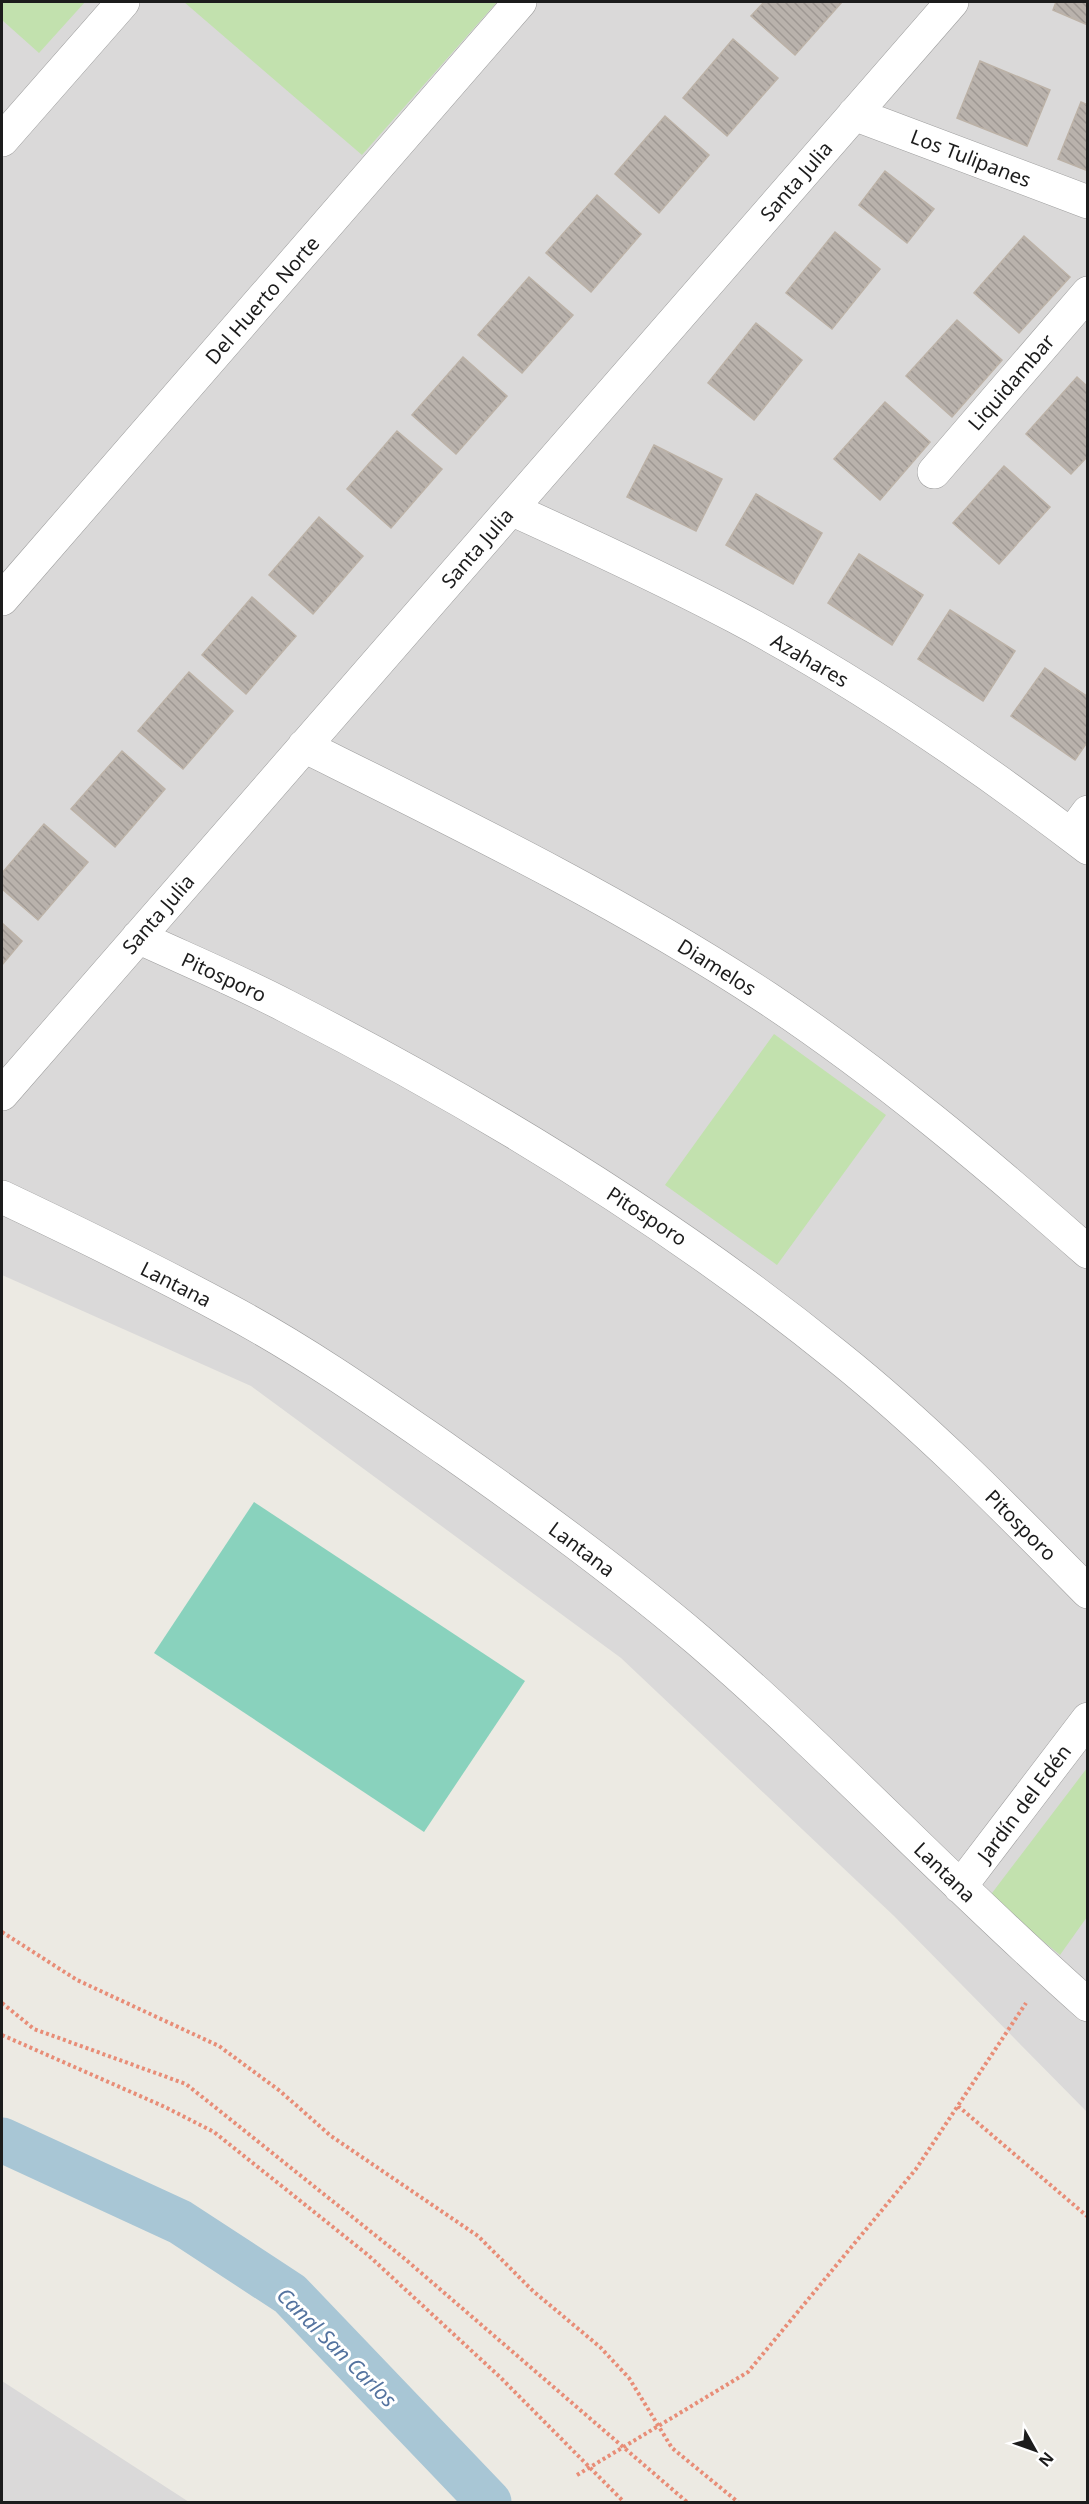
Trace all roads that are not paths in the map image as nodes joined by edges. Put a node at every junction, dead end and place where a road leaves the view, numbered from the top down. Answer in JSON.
{"nodes":[{"id":1,"x":123,"y":2,"type":"edge"},
{"id":2,"x":520,"y":2,"type":"edge"},
{"id":3,"x":952,"y":2,"type":"edge"},
{"id":4,"x":854,"y":114,"type":"junction"},
{"id":5,"x":2,"y":140,"type":"edge"},
{"id":6,"x":1088,"y":202,"type":"edge"},
{"id":7,"x":1088,"y":293,"type":"edge"},
{"id":8,"x":934,"y":472,"type":"dead end"},
{"id":9,"x":511,"y":509,"type":"junction"},
{"id":10,"x":2,"y":598,"type":"edge"},
{"id":11,"x":304,"y":746,"type":"junction"},
{"id":12,"x":1082,"y":832,"type":"edge"},
{"id":13,"x":138,"y":937,"type":"junction"},
{"id":14,"x":2,"y":1094,"type":"edge"},
{"id":15,"x":2,"y":1197,"type":"edge"},
{"id":16,"x":1088,"y":1252,"type":"edge"},
{"id":17,"x":1088,"y":1592,"type":"edge"},
{"id":18,"x":1088,"y":1719,"type":"edge"},
{"id":19,"x":960,"y":1887,"type":"junction"},
{"id":20,"x":1088,"y":2005,"type":"edge"}],
"edges":[{"from":1,"to":5,"type":"street"},
{"from":2,"to":10,"type":"street","name":"Del Huerto Norte"},
{"from":3,"to":4,"type":"street","name":"Santa Julia"},
{"from":4,"to":6,"type":"street","name":"Los Tulipanes"},
{"from":4,"to":9,"type":"street","name":"Santa Julia"},
{"from":7,"to":8,"type":"street","name":"Liquidambar"},
{"from":9,"to":11,"type":"street","name":"Santa Julia"},
{"from":9,"to":12,"type":"street","name":"Azahares"},
{"from":11,"to":13,"type":"street","name":"Santa Julia"},
{"from":11,"to":16,"type":"street","name":"Diamelos"},
{"from":13,"to":14,"type":"street","name":"Santa Julia"},
{"from":13,"to":17,"type":"street","name":"Pitosporo"},
{"from":15,"to":19,"type":"street","name":"Lantana"},
{"from":18,"to":19,"type":"street","name":"Jardín del Edén"},
{"from":19,"to":20,"type":"street","name":"Lantana"}]}
